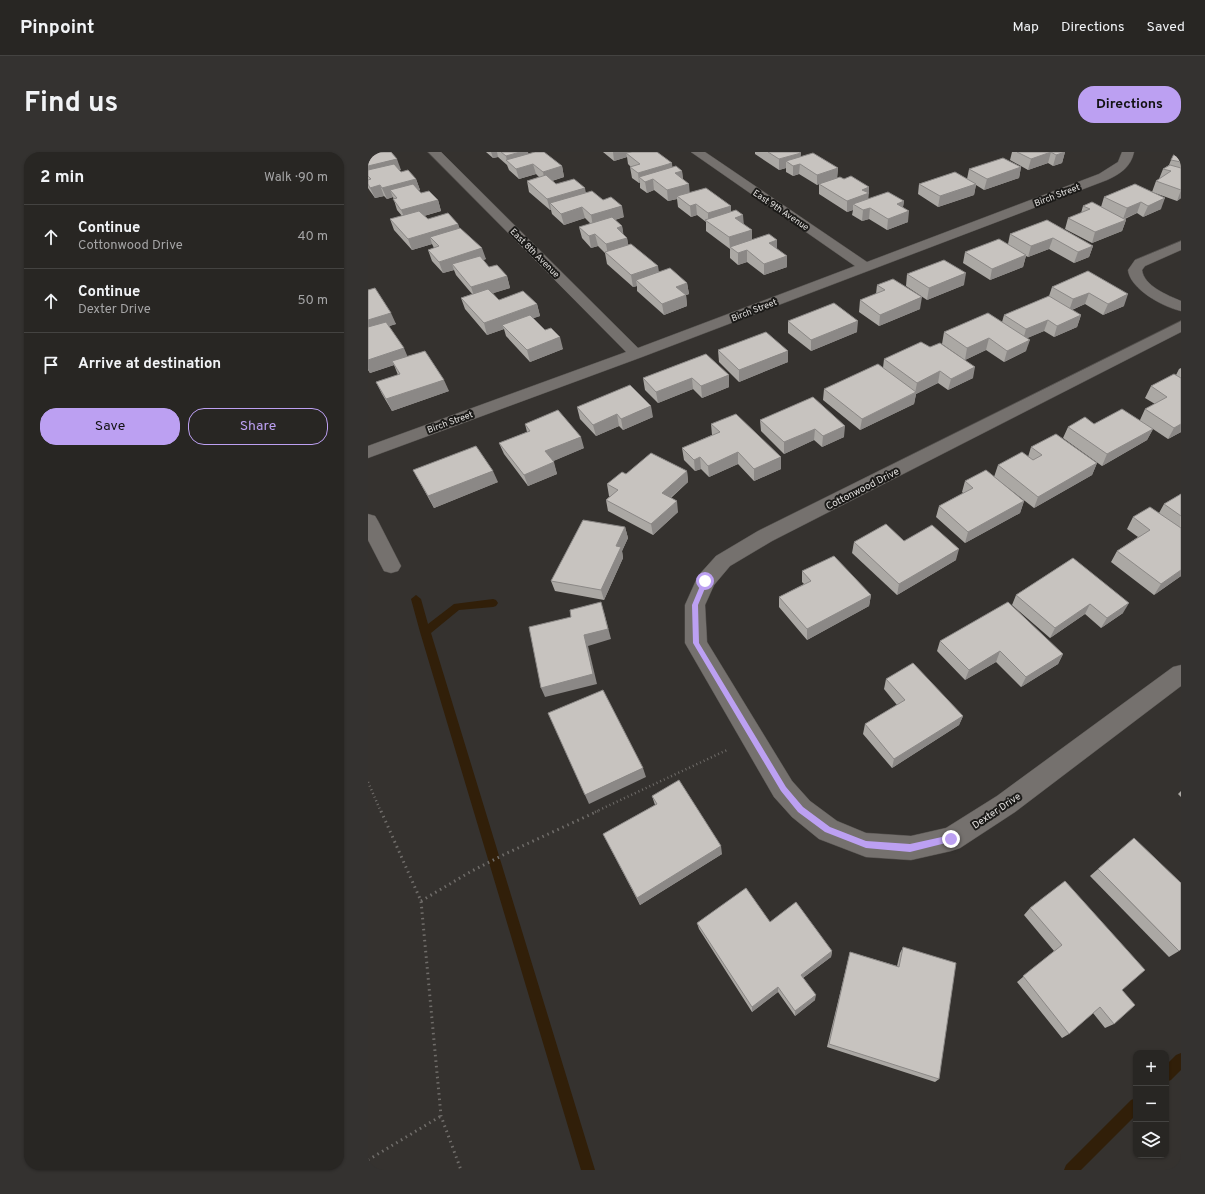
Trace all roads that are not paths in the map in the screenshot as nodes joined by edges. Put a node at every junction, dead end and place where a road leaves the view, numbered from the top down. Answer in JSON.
{"nodes":[{"id":1,"x":434,"y":152,"type":"edge"},
{"id":2,"x":697,"y":152,"type":"edge"},
{"id":3,"x":1128,"y":152,"type":"edge"},
{"id":4,"x":1181,"y":245,"type":"edge"},
{"id":5,"x":866,"y":267,"type":"junction"},
{"id":6,"x":1181,"y":307,"type":"edge"},
{"id":7,"x":1181,"y":326,"type":"edge"},
{"id":8,"x":636,"y":354,"type":"junction"},
{"id":9,"x":368,"y":452,"type":"edge"},
{"id":10,"x":368,"y":521,"type":"edge"},
{"id":11,"x":391,"y":566,"type":"dead end"},
{"id":12,"x":1181,"y":674,"type":"edge"},
{"id":13,"x":752,"y":738,"type":"joint"}],
"edges":[{"from":1,"to":8,"type":"street","name":"East 8th Avenue"},
{"from":2,"to":5,"type":"street","name":"East 9th Avenue"},
{"from":3,"to":5,"type":"street","name":"Birch Street"},
{"from":4,"to":6,"type":"street"},
{"from":5,"to":8,"type":"street","name":"Birch Street"},
{"from":7,"to":13,"type":"street","name":"Cottonwood Drive"},
{"from":8,"to":9,"type":"street","name":"Birch Street"},
{"from":10,"to":11,"type":"street"},
{"from":12,"to":13,"type":"street","name":"Dexter Drive"}]}
